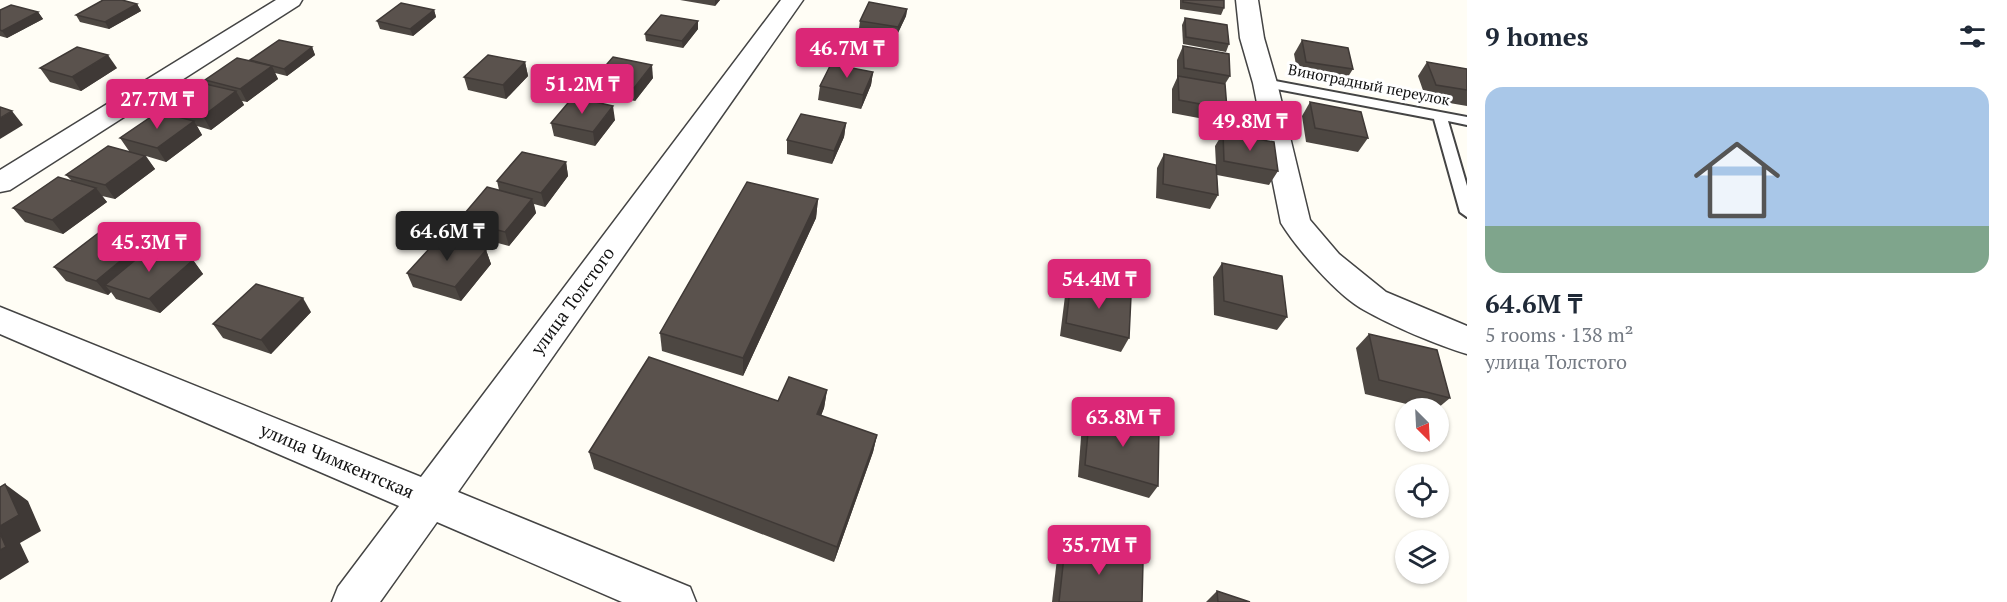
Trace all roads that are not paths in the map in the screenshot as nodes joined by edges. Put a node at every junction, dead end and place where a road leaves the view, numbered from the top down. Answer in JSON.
{"nodes":[{"id":1,"x":291,"y":0,"type":"edge"},
{"id":2,"x":792,"y":0,"type":"edge"},
{"id":3,"x":1247,"y":0,"type":"edge"},
{"id":4,"x":1265,"y":83,"type":"junction"},
{"id":5,"x":1440,"y":116,"type":"junction"},
{"id":6,"x":1467,"y":121,"type":"edge"},
{"id":7,"x":0,"y":183,"type":"edge"},
{"id":8,"x":1467,"y":212,"type":"edge"},
{"id":9,"x":0,"y":320,"type":"edge"},
{"id":10,"x":1467,"y":341,"type":"edge"},
{"id":11,"x":429,"y":500,"type":"junction"},
{"id":12,"x":354,"y":602,"type":"edge"},
{"id":13,"x":674,"y":602,"type":"edge"}],
"edges":[{"from":1,"to":7,"type":"street"},
{"from":2,"to":11,"type":"street","name":"улица Толстого"},
{"from":3,"to":4,"type":"street"},
{"from":4,"to":5,"type":"lane","name":"Виноградный переулок"},
{"from":4,"to":10,"type":"street"},
{"from":5,"to":6,"type":"lane","name":"Виноградный переулок"},
{"from":5,"to":8,"type":"lane"},
{"from":9,"to":11,"type":"street","name":"улица Чимкентская"},
{"from":11,"to":12,"type":"street","name":"улица Толстого"},
{"from":11,"to":13,"type":"street","name":"улица Чимкентская"}]}
